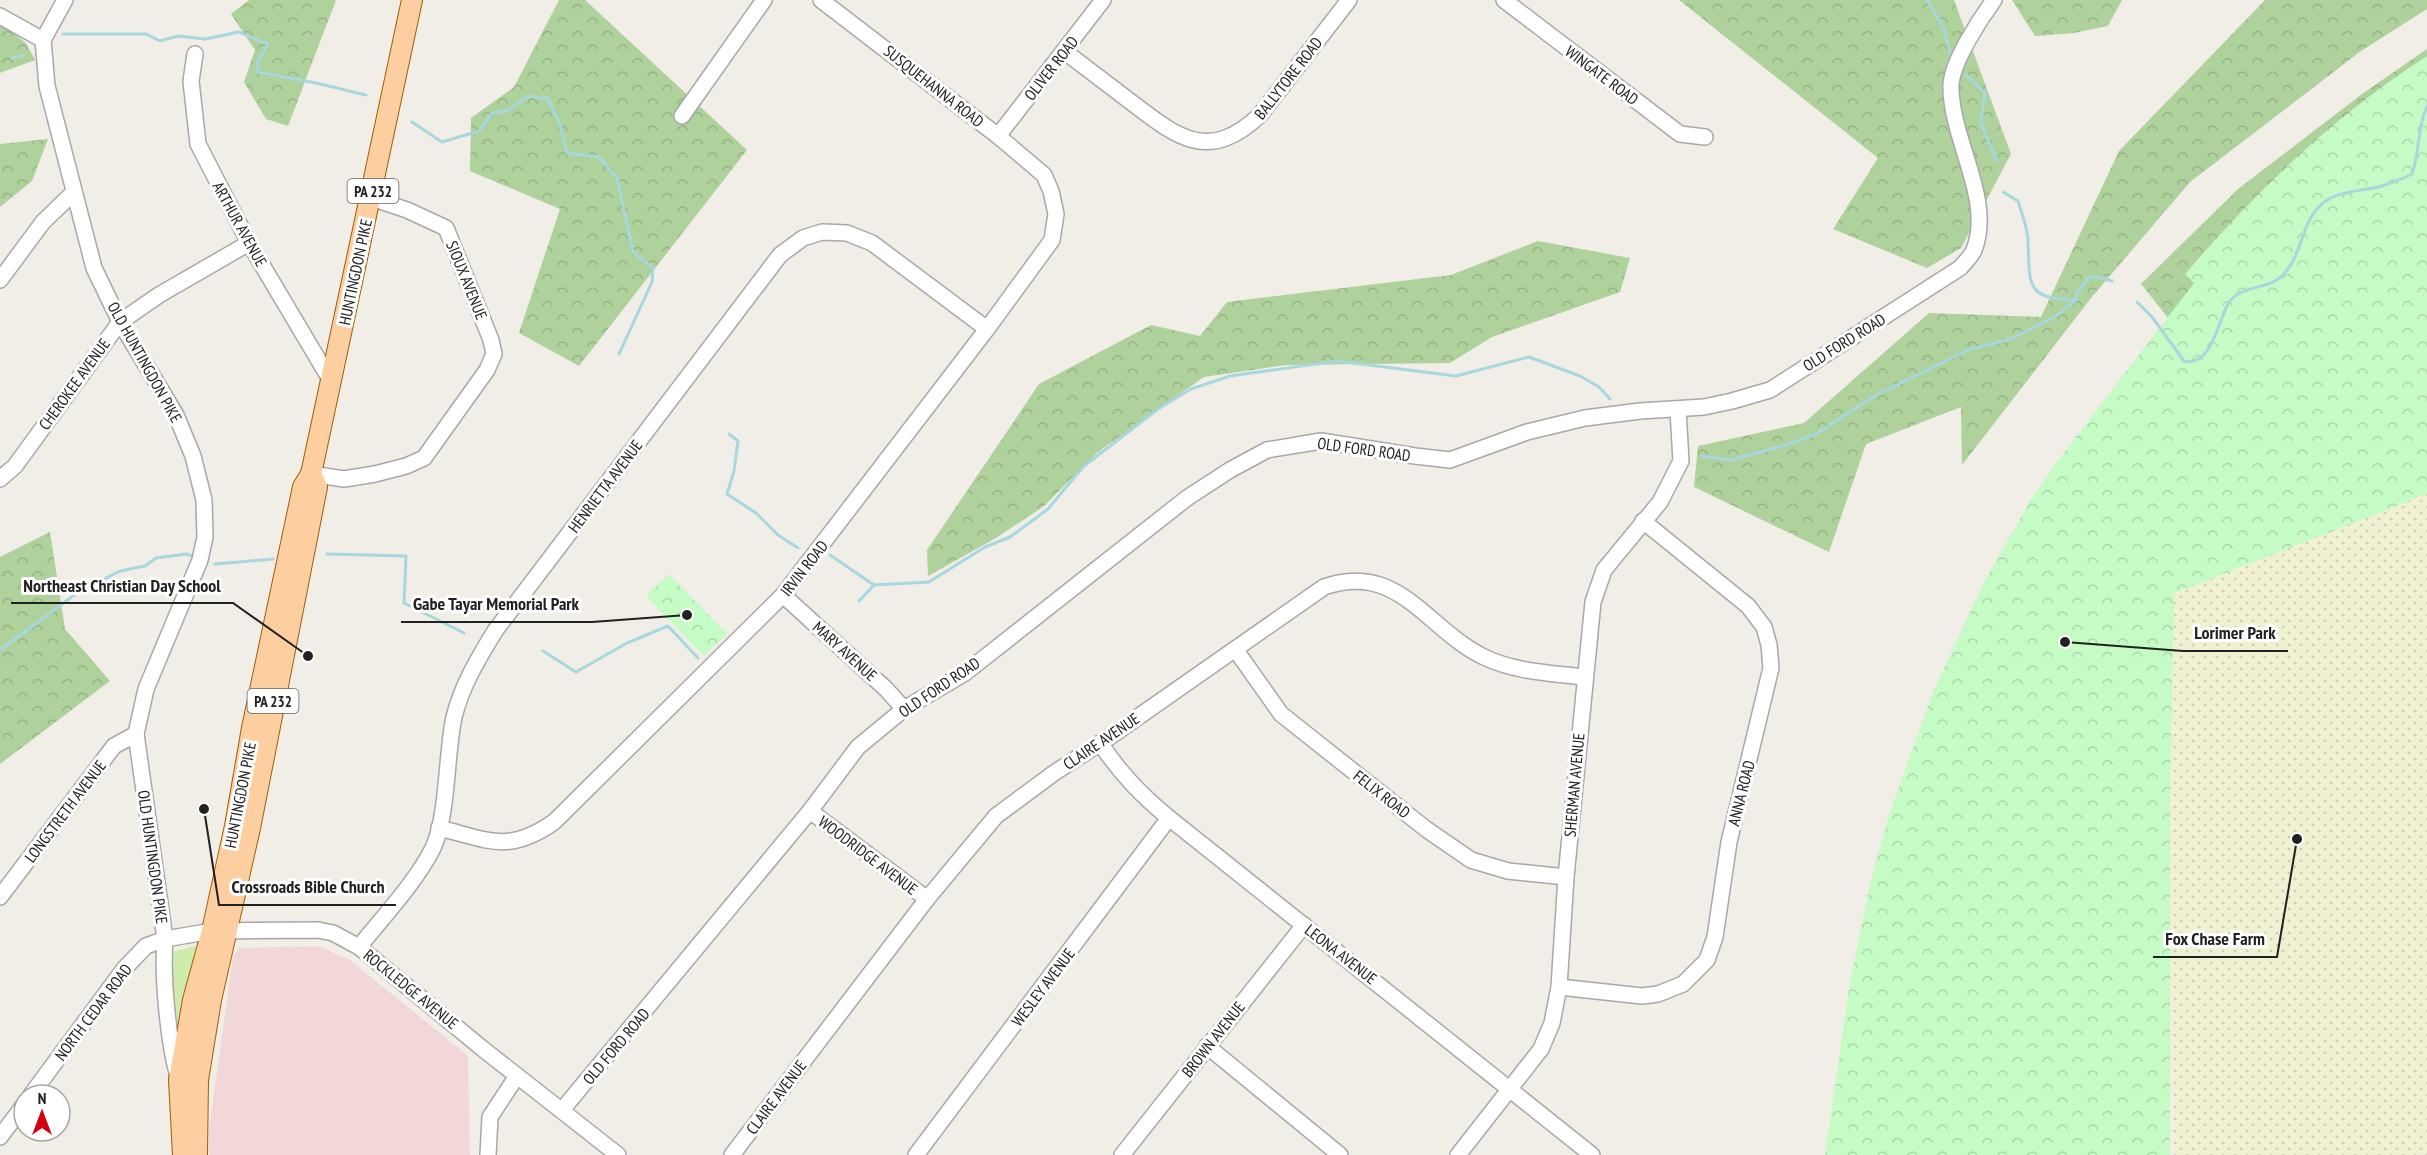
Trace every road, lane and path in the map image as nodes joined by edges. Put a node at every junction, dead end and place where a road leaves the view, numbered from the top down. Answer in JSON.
{"nodes":[{"id":1,"x":65,"y":0,"type":"edge"},
{"id":2,"x":412,"y":0,"type":"edge"},
{"id":3,"x":764,"y":0,"type":"edge"},
{"id":4,"x":821,"y":0,"type":"edge"},
{"id":5,"x":1102,"y":0,"type":"edge"},
{"id":6,"x":1349,"y":0,"type":"edge"},
{"id":7,"x":1504,"y":0,"type":"edge"},
{"id":8,"x":1994,"y":0,"type":"edge"},
{"id":9,"x":842,"y":6,"type":"edge"},
{"id":10,"x":0,"y":15,"type":"edge"},
{"id":11,"x":43,"y":40,"type":"junction"},
{"id":12,"x":1064,"y":51,"type":"junction"},
{"id":13,"x":195,"y":54,"type":"dead end"},
{"id":14,"x":682,"y":116,"type":"dead end"},
{"id":15,"x":998,"y":136,"type":"junction"},
{"id":16,"x":1705,"y":137,"type":"dead end"},
{"id":17,"x":1044,"y":175,"type":"joint"},
{"id":18,"x":74,"y":192,"type":"junction"},
{"id":19,"x":371,"y":198,"type":"junction"},
{"id":20,"x":249,"y":243,"type":"junction"},
{"id":21,"x":0,"y":280,"type":"edge"},
{"id":22,"x":120,"y":322,"type":"junction"},
{"id":23,"x":987,"y":329,"type":"junction"},
{"id":24,"x":331,"y":381,"type":"junction"},
{"id":25,"x":1678,"y":410,"type":"junction"},
{"id":26,"x":311,"y":474,"type":"junction"},
{"id":27,"x":0,"y":479,"type":"edge"},
{"id":28,"x":1643,"y":521,"type":"junction"},
{"id":29,"x":783,"y":595,"type":"junction"},
{"id":30,"x":1235,"y":649,"type":"junction"},
{"id":31,"x":1584,"y":677,"type":"junction"},
{"id":32,"x":904,"y":709,"type":"junction"},
{"id":33,"x":136,"y":734,"type":"junction"},
{"id":34,"x":1100,"y":743,"type":"junction"},
{"id":35,"x":810,"y":811,"type":"junction"},
{"id":36,"x":1169,"y":818,"type":"junction"},
{"id":37,"x":439,"y":828,"type":"junction"},
{"id":38,"x":1566,"y":877,"type":"junction"},
{"id":39,"x":0,"y":897,"type":"edge"},
{"id":40,"x":927,"y":899,"type":"junction"},
{"id":41,"x":1304,"y":925,"type":"junction"},
{"id":42,"x":220,"y":930,"type":"junction"},
{"id":43,"x":165,"y":939,"type":"junction"},
{"id":44,"x":359,"y":946,"type":"junction"},
{"id":45,"x":1559,"y":987,"type":"junction"},
{"id":46,"x":1207,"y":1046,"type":"junction"},
{"id":47,"x":518,"y":1076,"type":"junction"},
{"id":48,"x":179,"y":1080,"type":"junction"},
{"id":49,"x":40,"y":1083,"type":"edge"},
{"id":50,"x":1511,"y":1089,"type":"junction"},
{"id":51,"x":562,"y":1110,"type":"junction"},
{"id":52,"x":12,"y":1121,"type":"edge"},
{"id":53,"x":0,"y":1137,"type":"edge"},
{"id":54,"x":183,"y":1155,"type":"edge"},
{"id":55,"x":196,"y":1155,"type":"edge"},
{"id":56,"x":488,"y":1155,"type":"edge"},
{"id":57,"x":618,"y":1155,"type":"edge"},
{"id":58,"x":732,"y":1155,"type":"edge"},
{"id":59,"x":916,"y":1155,"type":"edge"},
{"id":60,"x":1122,"y":1155,"type":"edge"},
{"id":61,"x":1340,"y":1155,"type":"edge"},
{"id":62,"x":1458,"y":1155,"type":"edge"},
{"id":63,"x":1592,"y":1155,"type":"edge"}],
"edges":[{"from":1,"to":11,"type":"street"},
{"from":2,"to":19,"type":"main road","name":"HUNTINGDON PIKE","number":"PA 232"},
{"from":3,"to":14,"type":"street"},
{"from":4,"to":9,"type":"street","name":"SUSQUEHANNA ROAD"},
{"from":5,"to":12,"type":"street","name":"OLIVER ROAD"},
{"from":6,"to":12,"type":"street","name":"BALLYTORE ROAD"},
{"from":7,"to":16,"type":"street","name":"WINGATE ROAD"},
{"from":8,"to":25,"type":"street","name":"OLD FORD ROAD"},
{"from":9,"to":15,"type":"street","name":"SUSQUEHANNA ROAD"},
{"from":10,"to":11,"type":"street"},
{"from":11,"to":18,"type":"street","name":"OLD HUNTINGDON PIKE"},
{"from":12,"to":15,"type":"street","name":"OLIVER ROAD"},
{"from":13,"to":20,"type":"street","name":"ARTHUR AVENUE"},
{"from":15,"to":17,"type":"street","name":"SUSQUEHANNA ROAD"},
{"from":17,"to":23,"type":"street","name":"IRVIN ROAD"},
{"from":18,"to":21,"type":"street"},
{"from":18,"to":22,"type":"street","name":"OLD HUNTINGDON PIKE"},
{"from":19,"to":24,"type":"main road","name":"HUNTINGDON PIKE","number":"PA 232"},
{"from":19,"to":26,"type":"street","name":"SIOUX AVENUE"},
{"from":20,"to":22,"type":"street","name":"CHEROKEE AVENUE"},
{"from":20,"to":24,"type":"street","name":"ARTHUR AVENUE"},
{"from":22,"to":27,"type":"street","name":"CHEROKEE AVENUE"},
{"from":22,"to":33,"type":"street","name":"OLD HUNTINGDON PIKE"},
{"from":23,"to":29,"type":"street","name":"IRVIN ROAD"},
{"from":23,"to":37,"type":"street","name":"HENRIETTA AVENUE"},
{"from":24,"to":26,"type":"main road","name":"HUNTINGDON PIKE","number":"PA 232"},
{"from":25,"to":28,"type":"street","name":"SHERMAN AVENUE"},
{"from":25,"to":32,"type":"street","name":"OLD FORD ROAD"},
{"from":26,"to":42,"type":"main road","name":"HUNTINGDON PIKE","number":"PA 232"},
{"from":28,"to":31,"type":"street","name":"SHERMAN AVENUE"},
{"from":28,"to":45,"type":"street","name":"ANNA ROAD"},
{"from":29,"to":32,"type":"street","name":"MARY AVENUE"},
{"from":29,"to":37,"type":"street","name":"IRVIN ROAD"},
{"from":30,"to":31,"type":"street","name":"CLAIRE AVENUE"},
{"from":30,"to":34,"type":"street","name":"CLAIRE AVENUE"},
{"from":30,"to":38,"type":"street","name":"FELIX ROAD"},
{"from":31,"to":38,"type":"street","name":"SHERMAN AVENUE"},
{"from":32,"to":35,"type":"street","name":"OLD FORD ROAD"},
{"from":33,"to":39,"type":"street","name":"LONGSTRETH AVENUE"},
{"from":33,"to":43,"type":"street","name":"OLD HUNTINGDON PIKE"},
{"from":34,"to":36,"type":"street","name":"LEONA AVENUE"},
{"from":34,"to":40,"type":"street","name":"CLAIRE AVENUE"},
{"from":35,"to":40,"type":"street","name":"WOODRIDGE AVENUE"},
{"from":35,"to":51,"type":"street","name":"OLD FORD ROAD"},
{"from":36,"to":41,"type":"street","name":"LEONA AVENUE"},
{"from":36,"to":59,"type":"street","name":"WESLEY AVENUE"},
{"from":37,"to":44,"type":"street","name":"HENRIETTA AVENUE"},
{"from":38,"to":45,"type":"street","name":"SHERMAN AVENUE"},
{"from":40,"to":58,"type":"street","name":"CLAIRE AVENUE"},
{"from":41,"to":46,"type":"street","name":"BROWN AVENUE"},
{"from":41,"to":50,"type":"street","name":"LEONA AVENUE"},
{"from":42,"to":43,"type":"street","name":"ROCKLEDGE AVENUE"},
{"from":42,"to":44,"type":"street","name":"ROCKLEDGE AVENUE"},
{"from":42,"to":48,"type":"main road","name":"HUNTINGDON PIKE","number":"PA 232"},
{"from":42,"to":55,"type":"main road","name":"HUNTINGDON PIKE","number":"PA 232"},
{"from":43,"to":48,"type":"street","name":"OLD HUNTINGDON PIKE"},
{"from":43,"to":49,"type":"street","name":"NORTH CEDAR ROAD"},
{"from":44,"to":47,"type":"street","name":"ROCKLEDGE AVENUE"},
{"from":45,"to":50,"type":"street","name":"SHERMAN AVENUE"},
{"from":46,"to":60,"type":"street","name":"BROWN AVENUE"},
{"from":46,"to":61,"type":"street"},
{"from":47,"to":51,"type":"street","name":"ROCKLEDGE AVENUE"},
{"from":47,"to":56,"type":"street"},
{"from":48,"to":54,"type":"main road","name":"HUNTINGDON PIKE","number":"PA 232"},
{"from":50,"to":62,"type":"street","name":"SHERMAN AVENUE"},
{"from":50,"to":63,"type":"street","name":"LEONA AVENUE"},
{"from":51,"to":57,"type":"street","name":"ROCKLEDGE AVENUE"},
{"from":52,"to":53,"type":"street"}]}
